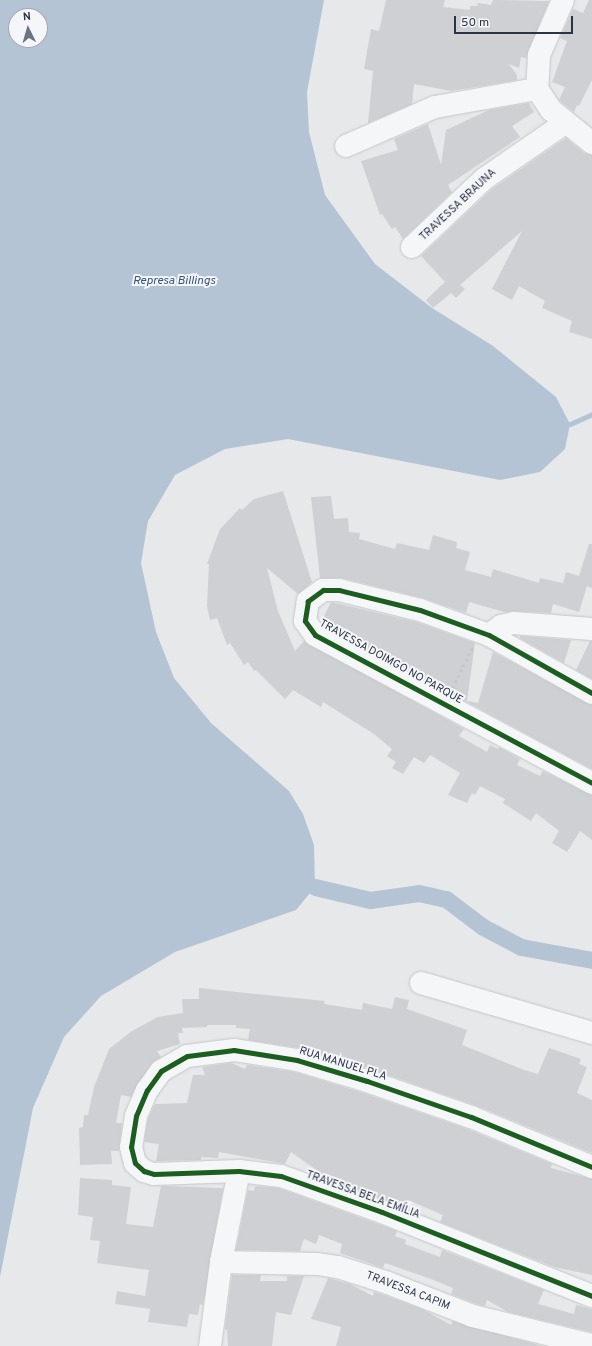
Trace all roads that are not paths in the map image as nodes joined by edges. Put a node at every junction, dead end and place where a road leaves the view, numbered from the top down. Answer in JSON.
{"nodes":[{"id":1,"x":563,"y":0,"type":"edge"},
{"id":2,"x":536,"y":86,"type":"junction"},
{"id":3,"x":565,"y":123,"type":"junction"},
{"id":4,"x":592,"y":143,"type":"edge"},
{"id":5,"x":346,"y":146,"type":"dead end"},
{"id":6,"x":412,"y":247,"type":"dead end"},
{"id":7,"x":592,"y":629,"type":"edge"},
{"id":8,"x":485,"y":634,"type":"junction"},
{"id":9,"x":592,"y":693,"type":"edge"},
{"id":10,"x":592,"y":783,"type":"edge"},
{"id":11,"x":421,"y":982,"type":"dead end"},
{"id":12,"x":592,"y":1033,"type":"edge"},
{"id":13,"x":132,"y":1147,"type":"joint"},
{"id":14,"x":592,"y":1167,"type":"edge"},
{"id":15,"x":239,"y":1171,"type":"junction"},
{"id":16,"x":220,"y":1262,"type":"junction"},
{"id":17,"x":592,"y":1296,"type":"edge"},
{"id":18,"x":592,"y":1345,"type":"edge"},
{"id":19,"x":210,"y":1346,"type":"edge"}],
"edges":[{"from":1,"to":2,"type":"street"},
{"from":2,"to":3,"type":"street"},
{"from":2,"to":5,"type":"street"},
{"from":3,"to":4,"type":"street"},
{"from":3,"to":6,"type":"street","name":"TRAVESSA BRAUNA"},
{"from":7,"to":8,"type":"street"},
{"from":8,"to":9,"type":"street","name":"TRAVESSA DOIMGO NO PARQUE"},
{"from":8,"to":10,"type":"street","name":"TRAVESSA DOIMGO NO PARQUE"},
{"from":11,"to":12,"type":"street"},
{"from":13,"to":14,"type":"street","name":"RUA MANUEL PLA"},
{"from":13,"to":15,"type":"street","name":"TRAVESSA BELA EMÍLIA"},
{"from":15,"to":16,"type":"street"},
{"from":15,"to":17,"type":"street","name":"TRAVESSA BELA EMÍLIA"},
{"from":16,"to":18,"type":"street","name":"TRAVESSA CAPIM"},
{"from":16,"to":19,"type":"street"}]}
